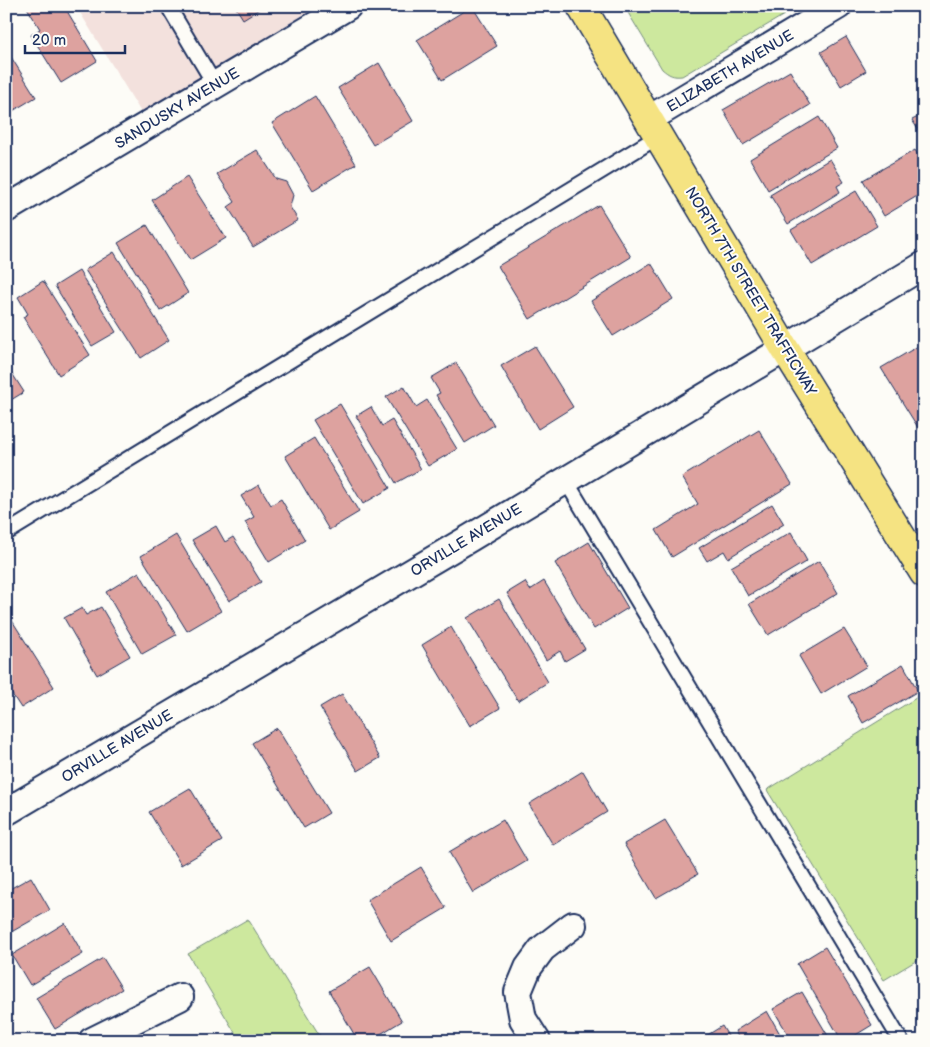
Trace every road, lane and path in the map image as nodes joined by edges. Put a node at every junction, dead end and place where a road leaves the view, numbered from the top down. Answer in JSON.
{"nodes":[{"id":1,"x":168,"y":6,"type":"edge"},
{"id":2,"x":348,"y":6,"type":"edge"},
{"id":3,"x":581,"y":6,"type":"edge"},
{"id":4,"x":838,"y":6,"type":"edge"},
{"id":5,"x":216,"y":85,"type":"junction"},
{"id":6,"x":654,"y":128,"type":"junction"},
{"id":7,"x":6,"y":209,"type":"edge"},
{"id":8,"x":924,"y":265,"type":"edge"},
{"id":9,"x":785,"y":349,"type":"junction"},
{"id":10,"x":566,"y":481,"type":"junction"},
{"id":11,"x":6,"y":534,"type":"edge"},
{"id":12,"x":924,"y":573,"type":"edge"},
{"id":13,"x":6,"y":812,"type":"edge"},
{"id":14,"x":573,"y":924,"type":"dead end"},
{"id":15,"x":180,"y":997,"type":"dead end"},
{"id":16,"x":92,"y":1041,"type":"edge"},
{"id":17,"x":537,"y":1041,"type":"edge"},
{"id":18,"x":901,"y":1041,"type":"edge"}],
"edges":[{"from":1,"to":5,"type":"lane"},
{"from":2,"to":5,"type":"street","name":"SANDUSKY AVENUE"},
{"from":3,"to":6,"type":"main road","name":"NORTH 7TH STREET TRAFFICWAY"},
{"from":4,"to":6,"type":"street","name":"ELIZABETH AVENUE"},
{"from":5,"to":7,"type":"street","name":"SANDUSKY AVENUE"},
{"from":6,"to":9,"type":"main road","name":"NORTH 7TH STREET TRAFFICWAY"},
{"from":6,"to":11,"type":"lane"},
{"from":8,"to":9,"type":"street","name":"ORVILLE AVENUE"},
{"from":9,"to":10,"type":"street","name":"ORVILLE AVENUE"},
{"from":9,"to":12,"type":"main road","name":"NORTH 7TH STREET TRAFFICWAY"},
{"from":10,"to":13,"type":"street","name":"ORVILLE AVENUE"},
{"from":10,"to":18,"type":"lane"},
{"from":14,"to":17,"type":"street"},
{"from":15,"to":16,"type":"street"}]}
